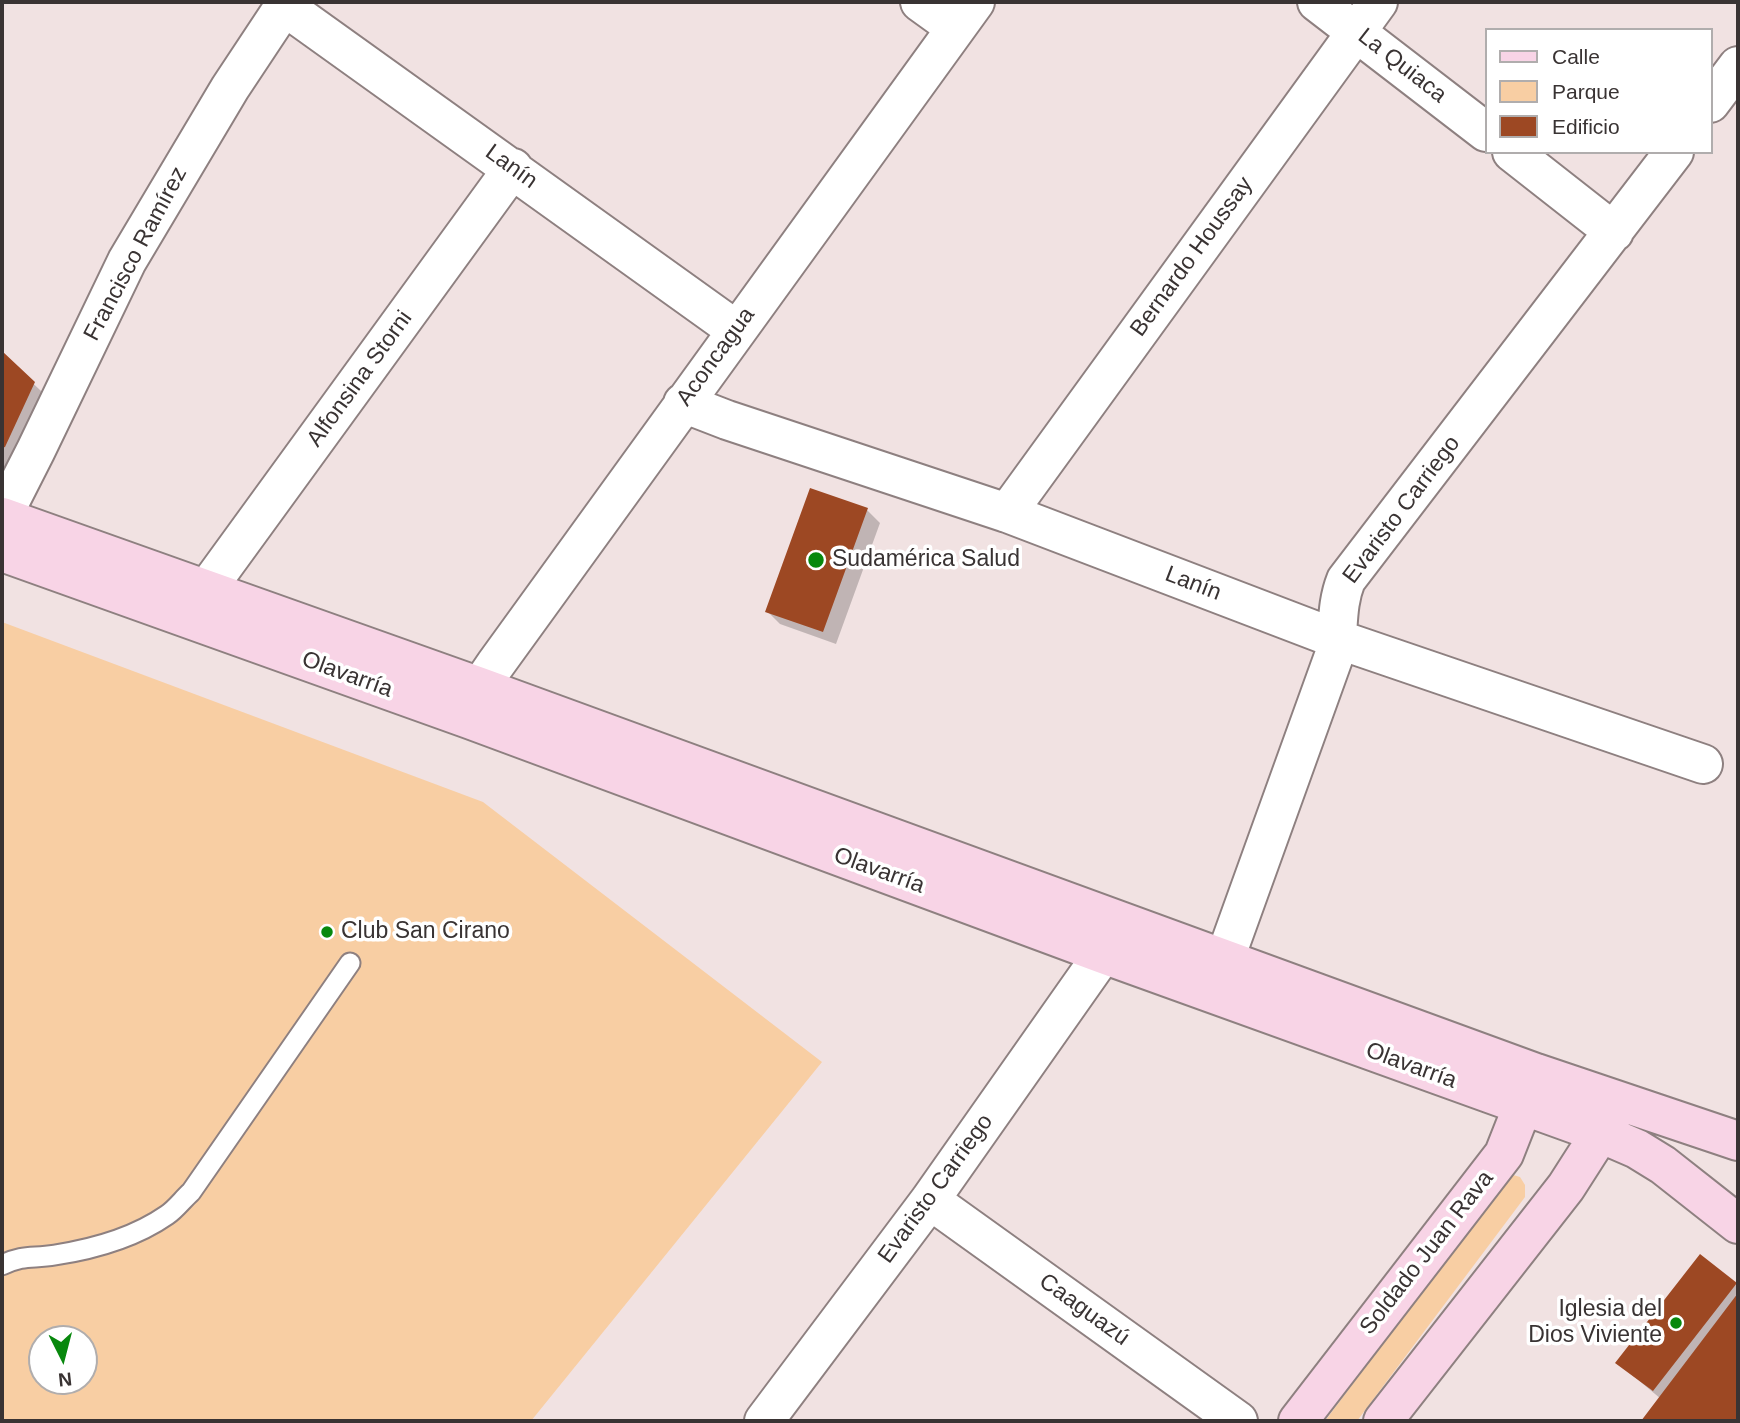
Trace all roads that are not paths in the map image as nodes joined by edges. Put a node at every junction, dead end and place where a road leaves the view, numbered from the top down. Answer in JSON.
{"nodes":[{"id":1,"x":920,"y":2,"type":"edge"},
{"id":2,"x":1317,"y":2,"type":"edge"},
{"id":3,"x":285,"y":4,"type":"edge"},
{"id":4,"x":965,"y":15,"type":"edge"},
{"id":5,"x":1367,"y":16,"type":"edge"},
{"id":6,"x":1738,"y":66,"type":"edge"},
{"id":7,"x":1712,"y":100,"type":"edge"},
{"id":8,"x":1484,"y":130,"type":"edge"},
{"id":9,"x":1515,"y":154,"type":"edge"},
{"id":10,"x":1672,"y":154,"type":"edge"},
{"id":11,"x":513,"y":168,"type":"junction"},
{"id":12,"x":1614,"y":232,"type":"junction"},
{"id":13,"x":736,"y":330,"type":"junction"},
{"id":14,"x":683,"y":403,"type":"junction"},
{"id":15,"x":1007,"y":513,"type":"junction"},
{"id":16,"x":2,"y":517,"type":"edge"},
{"id":17,"x":2,"y":552,"type":"edge"},
{"id":18,"x":206,"y":590,"type":"junction"},
{"id":19,"x":1337,"y":639,"type":"junction"},
{"id":20,"x":475,"y":703,"type":"junction"},
{"id":21,"x":1703,"y":764,"type":"dead end"},
{"id":22,"x":1103,"y":954,"type":"junction"},
{"id":23,"x":1224,"y":961,"type":"junction"},
{"id":24,"x":350,"y":963,"type":"dead end"},
{"id":25,"x":1529,"y":1090,"type":"junction"},
{"id":26,"x":1620,"y":1101,"type":"junction"},
{"id":27,"x":1600,"y":1133,"type":"junction"},
{"id":28,"x":1738,"y":1141,"type":"edge"},
{"id":29,"x":930,"y":1200,"type":"junction"},
{"id":30,"x":1738,"y":1224,"type":"edge"},
{"id":31,"x":2,"y":1265,"type":"edge"},
{"id":32,"x":764,"y":1421,"type":"edge"},
{"id":33,"x":1238,"y":1421,"type":"edge"},
{"id":34,"x":1298,"y":1421,"type":"edge"},
{"id":35,"x":1382,"y":1421,"type":"edge"}],
"edges":[{"from":1,"to":4,"type":"street"},
{"from":2,"to":5,"type":"street","name":"La Quiaca"},
{"from":3,"to":11,"type":"street","name":"Lanín"},
{"from":3,"to":16,"type":"street","name":"Francisco Ramírez"},
{"from":4,"to":13,"type":"street","name":"Aconcagua"},
{"from":5,"to":8,"type":"street","name":"La Quiaca"},
{"from":5,"to":15,"type":"street","name":"Bernardo Houssay"},
{"from":6,"to":7,"type":"street"},
{"from":9,"to":12,"type":"street"},
{"from":10,"to":12,"type":"street","name":"Evaristo Carriego"},
{"from":11,"to":13,"type":"street","name":"Lanín"},
{"from":11,"to":18,"type":"street","name":"Alfonsina Storni"},
{"from":12,"to":19,"type":"street","name":"Evaristo Carriego"},
{"from":13,"to":14,"type":"street","name":"Aconcagua"},
{"from":14,"to":15,"type":"street","name":"Lanín"},
{"from":14,"to":20,"type":"street","name":"Aconcagua"},
{"from":15,"to":19,"type":"street","name":"Lanín"},
{"from":16,"to":18,"type":"street","name":"Olavarría"},
{"from":17,"to":20,"type":"street","name":"Olavarría"},
{"from":18,"to":20,"type":"street","name":"Olavarría"},
{"from":19,"to":21,"type":"street","name":"Lanín"},
{"from":19,"to":23,"type":"street","name":"Evaristo Carriego"},
{"from":20,"to":22,"type":"street","name":"Olavarría"},
{"from":20,"to":23,"type":"street","name":"Olavarría"},
{"from":22,"to":25,"type":"street","name":"Olavarría"},
{"from":22,"to":29,"type":"street","name":"Evaristo Carriego"},
{"from":23,"to":25,"type":"street","name":"Olavarría"},
{"from":24,"to":31,"type":"lane"},
{"from":25,"to":26,"type":"street","name":"Olavarría"},
{"from":25,"to":27,"type":"street","name":"Olavarría"},
{"from":25,"to":34,"type":"street","name":"Soldado Juan Rava"},
{"from":26,"to":27,"type":"street"},
{"from":26,"to":28,"type":"street","name":"Olavarría"},
{"from":27,"to":30,"type":"street","name":"Olavarría"},
{"from":27,"to":35,"type":"street"},
{"from":29,"to":32,"type":"street","name":"Evaristo Carriego"},
{"from":29,"to":33,"type":"street","name":"Caaguazú"}]}
